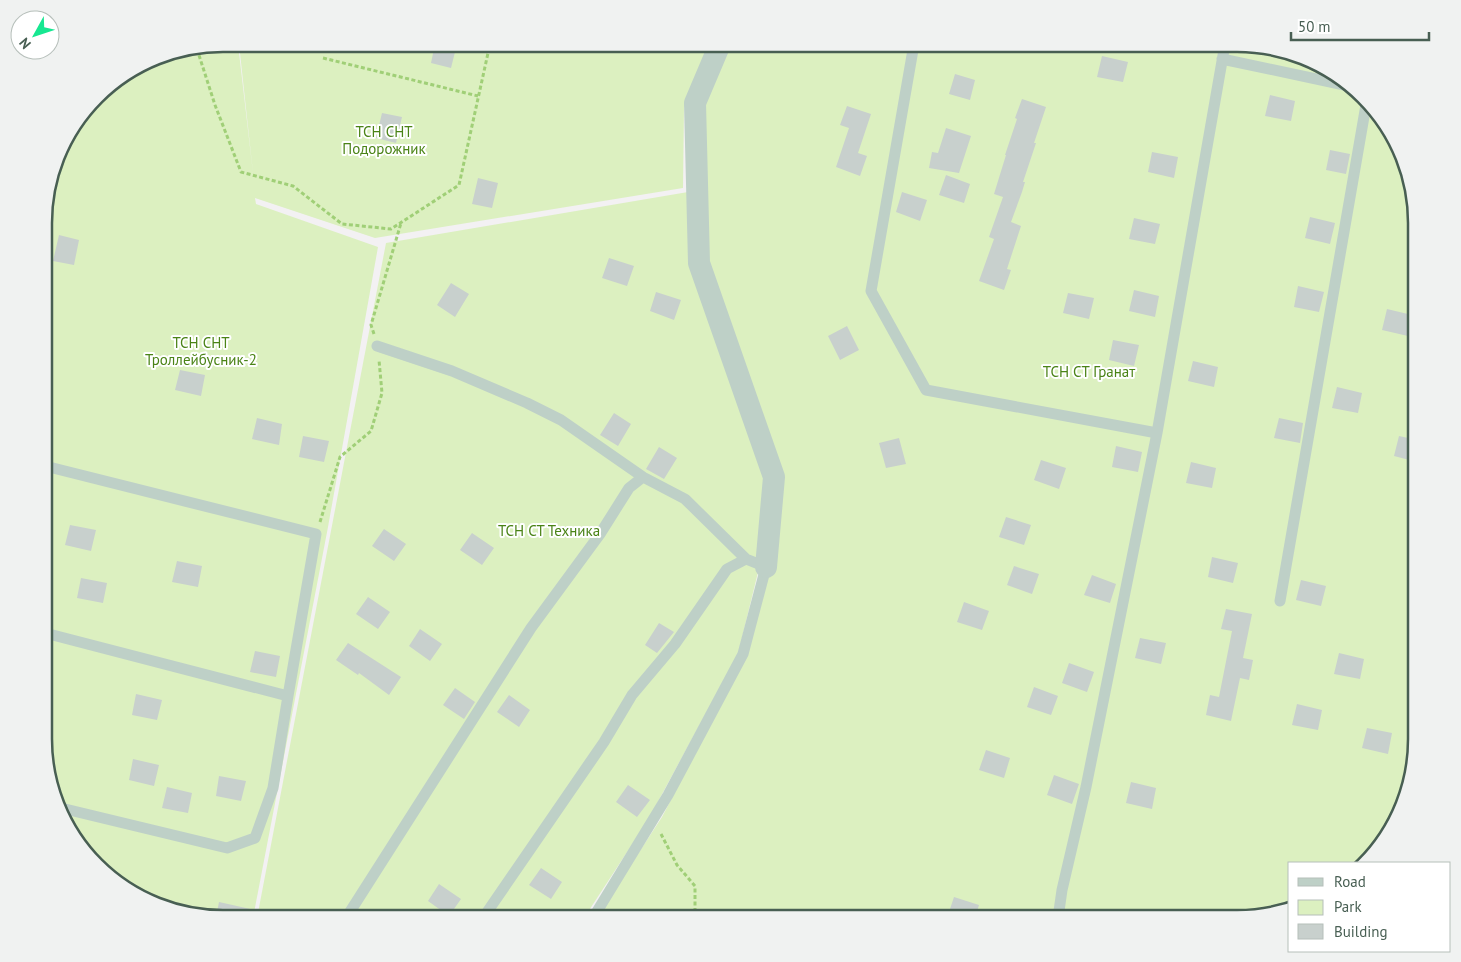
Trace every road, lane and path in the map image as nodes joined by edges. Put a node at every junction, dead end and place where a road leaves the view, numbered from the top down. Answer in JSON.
{"nodes":[{"id":1,"x":488,"y":52,"type":"edge"},
{"id":2,"x":717,"y":52,"type":"edge"},
{"id":3,"x":913,"y":52,"type":"edge"},
{"id":4,"x":1223,"y":52,"type":"edge"},
{"id":5,"x":199,"y":55,"type":"edge"},
{"id":6,"x":323,"y":58,"type":"dead end"},
{"id":7,"x":1222,"y":59,"type":"junction"},
{"id":8,"x":1334,"y":83,"type":"edge"},
{"id":9,"x":478,"y":96,"type":"junction"},
{"id":10,"x":1365,"y":111,"type":"edge"},
{"id":11,"x":401,"y":222,"type":"junction"},
{"id":12,"x":377,"y":346,"type":"junction"},
{"id":13,"x":1157,"y":433,"type":"junction"},
{"id":14,"x":52,"y":468,"type":"edge"},
{"id":15,"x":643,"y":477,"type":"junction"},
{"id":16,"x":316,"y":534,"type":"junction"},
{"id":17,"x":756,"y":563,"type":"junction"},
{"id":18,"x":1280,"y":601,"type":"dead end"},
{"id":19,"x":52,"y":635,"type":"edge"},
{"id":20,"x":288,"y":696,"type":"junction"},
{"id":21,"x":68,"y":810,"type":"edge"},
{"id":22,"x":654,"y":819,"type":"junction"},
{"id":23,"x":1059,"y":909,"type":"edge"},
{"id":24,"x":351,"y":910,"type":"edge"},
{"id":25,"x":489,"y":910,"type":"edge"},
{"id":26,"x":598,"y":910,"type":"edge"},
{"id":27,"x":694,"y":910,"type":"edge"}],
"edges":[{"from":1,"to":9,"type":"path"},
{"from":2,"to":17,"type":"street"},
{"from":3,"to":13,"type":"lane"},
{"from":4,"to":7,"type":"lane"},
{"from":5,"to":11,"type":"path"},
{"from":6,"to":9,"type":"path"},
{"from":7,"to":8,"type":"lane"},
{"from":7,"to":13,"type":"lane"},
{"from":9,"to":11,"type":"path"},
{"from":10,"to":18,"type":"lane"},
{"from":11,"to":12,"type":"path"},
{"from":12,"to":15,"type":"lane"},
{"from":12,"to":16,"type":"path"},
{"from":13,"to":23,"type":"lane"},
{"from":14,"to":16,"type":"lane"},
{"from":15,"to":17,"type":"lane"},
{"from":15,"to":24,"type":"lane"},
{"from":16,"to":20,"type":"lane"},
{"from":17,"to":22,"type":"lane"},
{"from":17,"to":25,"type":"lane"},
{"from":19,"to":20,"type":"lane"},
{"from":20,"to":21,"type":"lane"},
{"from":22,"to":26,"type":"lane"},
{"from":22,"to":27,"type":"path"}]}
